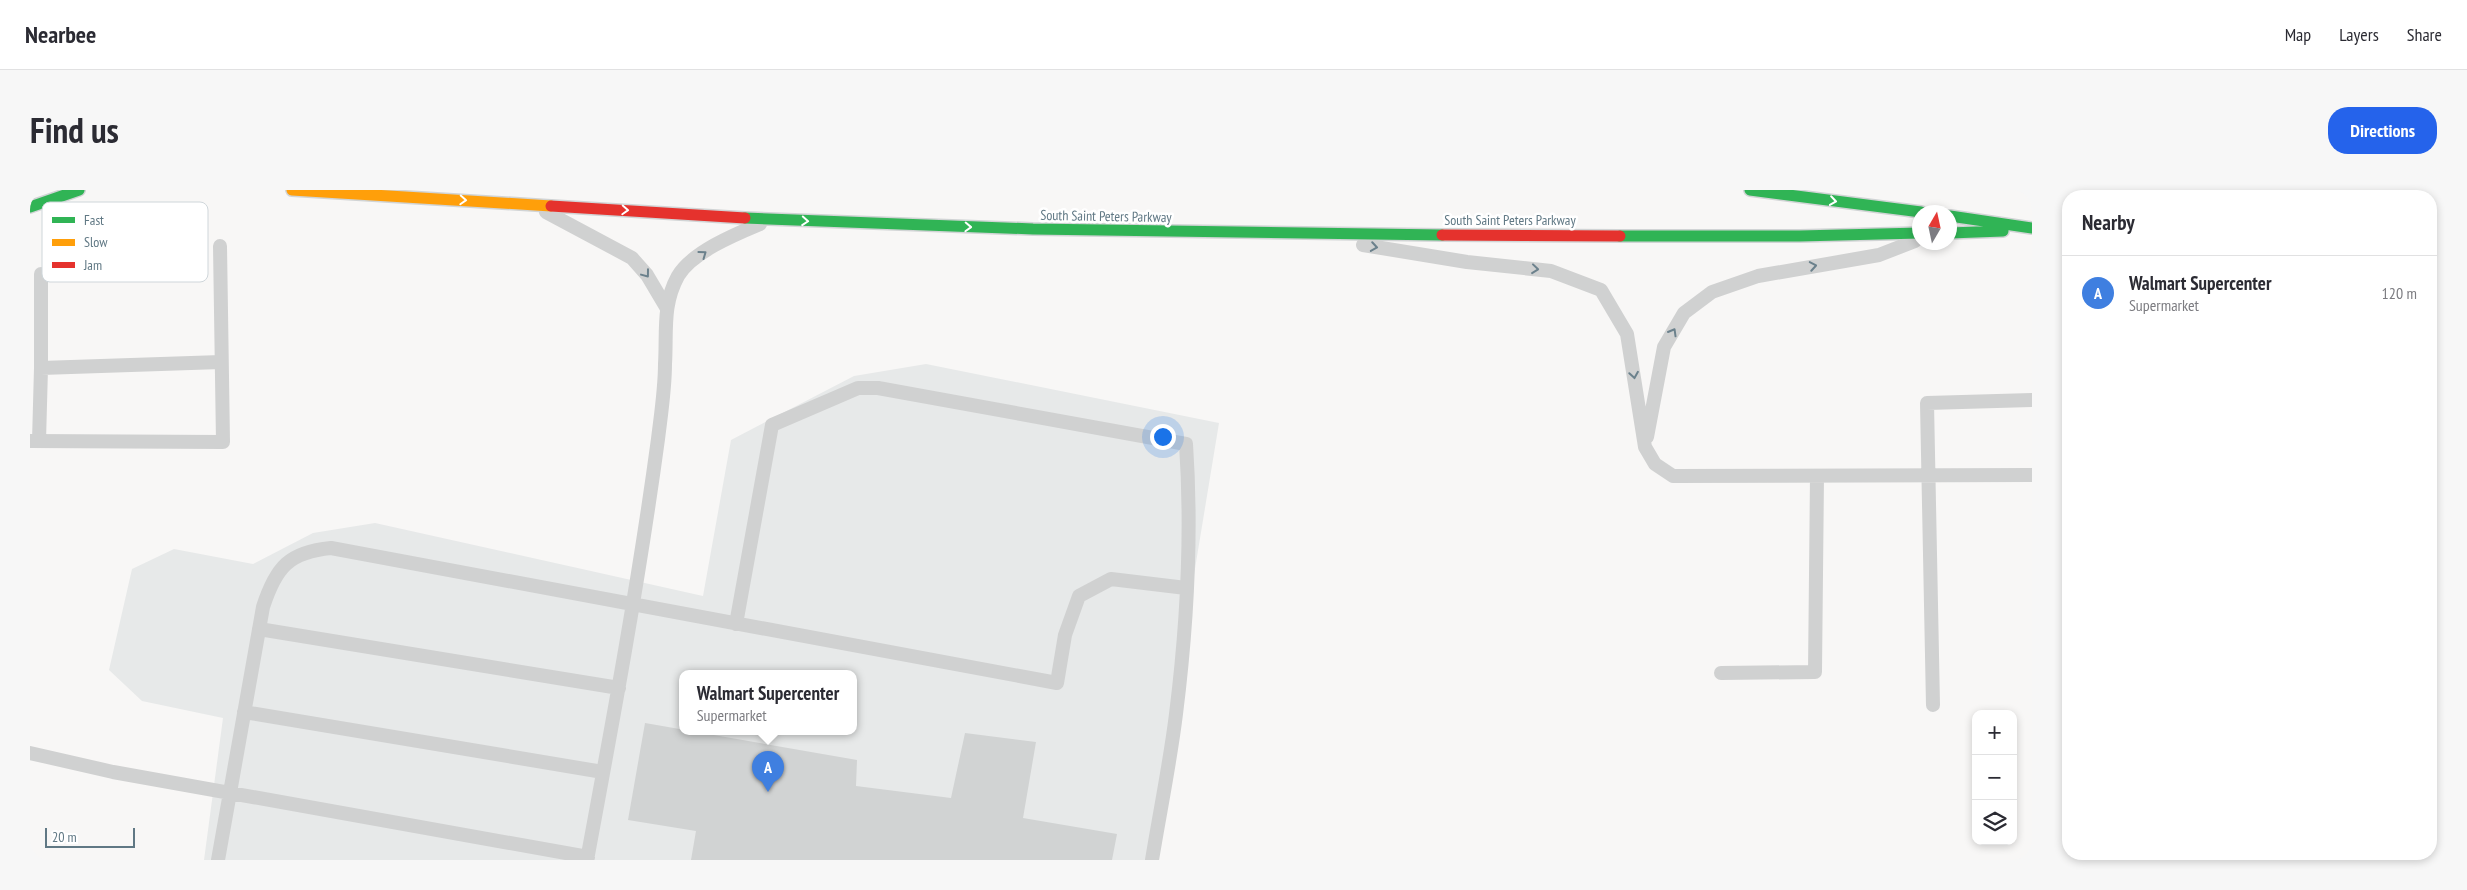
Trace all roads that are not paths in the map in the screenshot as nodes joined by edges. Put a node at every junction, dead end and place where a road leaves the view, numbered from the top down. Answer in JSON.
{"nodes":[{"id":1,"x":79,"y":190,"type":"edge"},
{"id":2,"x":292,"y":190,"type":"edge"},
{"id":3,"x":1750,"y":190,"type":"edge"},
{"id":4,"x":44,"y":202,"type":"edge"},
{"id":5,"x":42,"y":203,"type":"edge"},
{"id":6,"x":531,"y":204,"type":"junction"},
{"id":7,"x":30,"y":207,"type":"edge"},
{"id":8,"x":1912,"y":211,"type":"edge"},
{"id":9,"x":1957,"y":217,"type":"edge"},
{"id":10,"x":772,"y":219,"type":"junction"},
{"id":11,"x":2032,"y":229,"type":"edge"},
{"id":12,"x":1912,"y":233,"type":"edge"},
{"id":13,"x":1957,"y":233,"type":"edge"},
{"id":14,"x":1291,"y":234,"type":"junction"},
{"id":15,"x":1912,"y":242,"type":"edge"},
{"id":16,"x":220,"y":246,"type":"dead end"},
{"id":17,"x":41,"y":274,"type":"dead end"},
{"id":18,"x":666,"y":307,"type":"junction"},
{"id":19,"x":221,"y":362,"type":"junction"},
{"id":20,"x":41,"y":368,"type":"junction"},
{"id":21,"x":2032,"y":400,"type":"edge"},
{"id":22,"x":34,"y":441,"type":"edge"},
{"id":23,"x":1646,"y":447,"type":"junction"},
{"id":24,"x":1929,"y":475,"type":"junction"},
{"id":25,"x":2032,"y":475,"type":"edge"},
{"id":26,"x":1817,"y":476,"type":"junction"},
{"id":27,"x":1186,"y":588,"type":"junction"},
{"id":28,"x":634,"y":605,"type":"junction"},
{"id":29,"x":736,"y":624,"type":"junction"},
{"id":30,"x":259,"y":629,"type":"junction"},
{"id":31,"x":1721,"y":673,"type":"dead end"},
{"id":32,"x":619,"y":688,"type":"junction"},
{"id":33,"x":1932,"y":705,"type":"dead end"},
{"id":34,"x":244,"y":712,"type":"junction"},
{"id":35,"x":30,"y":753,"type":"edge"},
{"id":36,"x":603,"y":772,"type":"junction"},
{"id":37,"x":231,"y":793,"type":"junction"},
{"id":38,"x":588,"y":859,"type":"edge"},
{"id":39,"x":218,"y":860,"type":"edge"},
{"id":40,"x":1152,"y":860,"type":"edge"}],
"edges":[{"from":1,"to":4,"type":"main road"},
{"from":2,"to":6,"type":"main road","name":"South Saint Peters Parkway","one_way":true},
{"from":3,"to":8,"type":"main road","one_way":true},
{"from":5,"to":7,"type":"main road"},
{"from":6,"to":10,"type":"main road","name":"South Saint Peters Parkway","one_way":true},
{"from":6,"to":18,"type":"lane","one_way":true},
{"from":9,"to":11,"type":"main road"},
{"from":10,"to":14,"type":"main road","name":"South Saint Peters Parkway","one_way":true},
{"from":18,"to":10,"type":"lane","one_way":true},
{"from":11,"to":13,"type":"main road"},
{"from":12,"to":14,"type":"main road","name":"South Saint Peters Parkway"},
{"from":14,"to":23,"type":"lane","one_way":true},
{"from":23,"to":15,"type":"lane","one_way":true},
{"from":16,"to":19,"type":"lane"},
{"from":17,"to":20,"type":"lane"},
{"from":18,"to":28,"type":"lane"},
{"from":19,"to":20,"type":"lane"},
{"from":19,"to":22,"type":"lane"},
{"from":20,"to":22,"type":"lane"},
{"from":21,"to":24,"type":"lane"},
{"from":23,"to":26,"type":"lane"},
{"from":24,"to":25,"type":"lane"},
{"from":24,"to":26,"type":"lane"},
{"from":24,"to":33,"type":"lane"},
{"from":26,"to":31,"type":"lane"},
{"from":27,"to":29,"type":"lane"},
{"from":27,"to":29,"type":"lane"},
{"from":27,"to":40,"type":"lane"},
{"from":28,"to":29,"type":"lane"},
{"from":28,"to":30,"type":"lane"},
{"from":28,"to":32,"type":"lane"},
{"from":30,"to":32,"type":"lane"},
{"from":30,"to":34,"type":"lane"},
{"from":32,"to":36,"type":"lane"},
{"from":34,"to":36,"type":"lane"},
{"from":34,"to":37,"type":"lane"},
{"from":35,"to":37,"type":"lane"},
{"from":36,"to":38,"type":"lane"},
{"from":37,"to":38,"type":"lane"},
{"from":37,"to":39,"type":"lane"}]}
